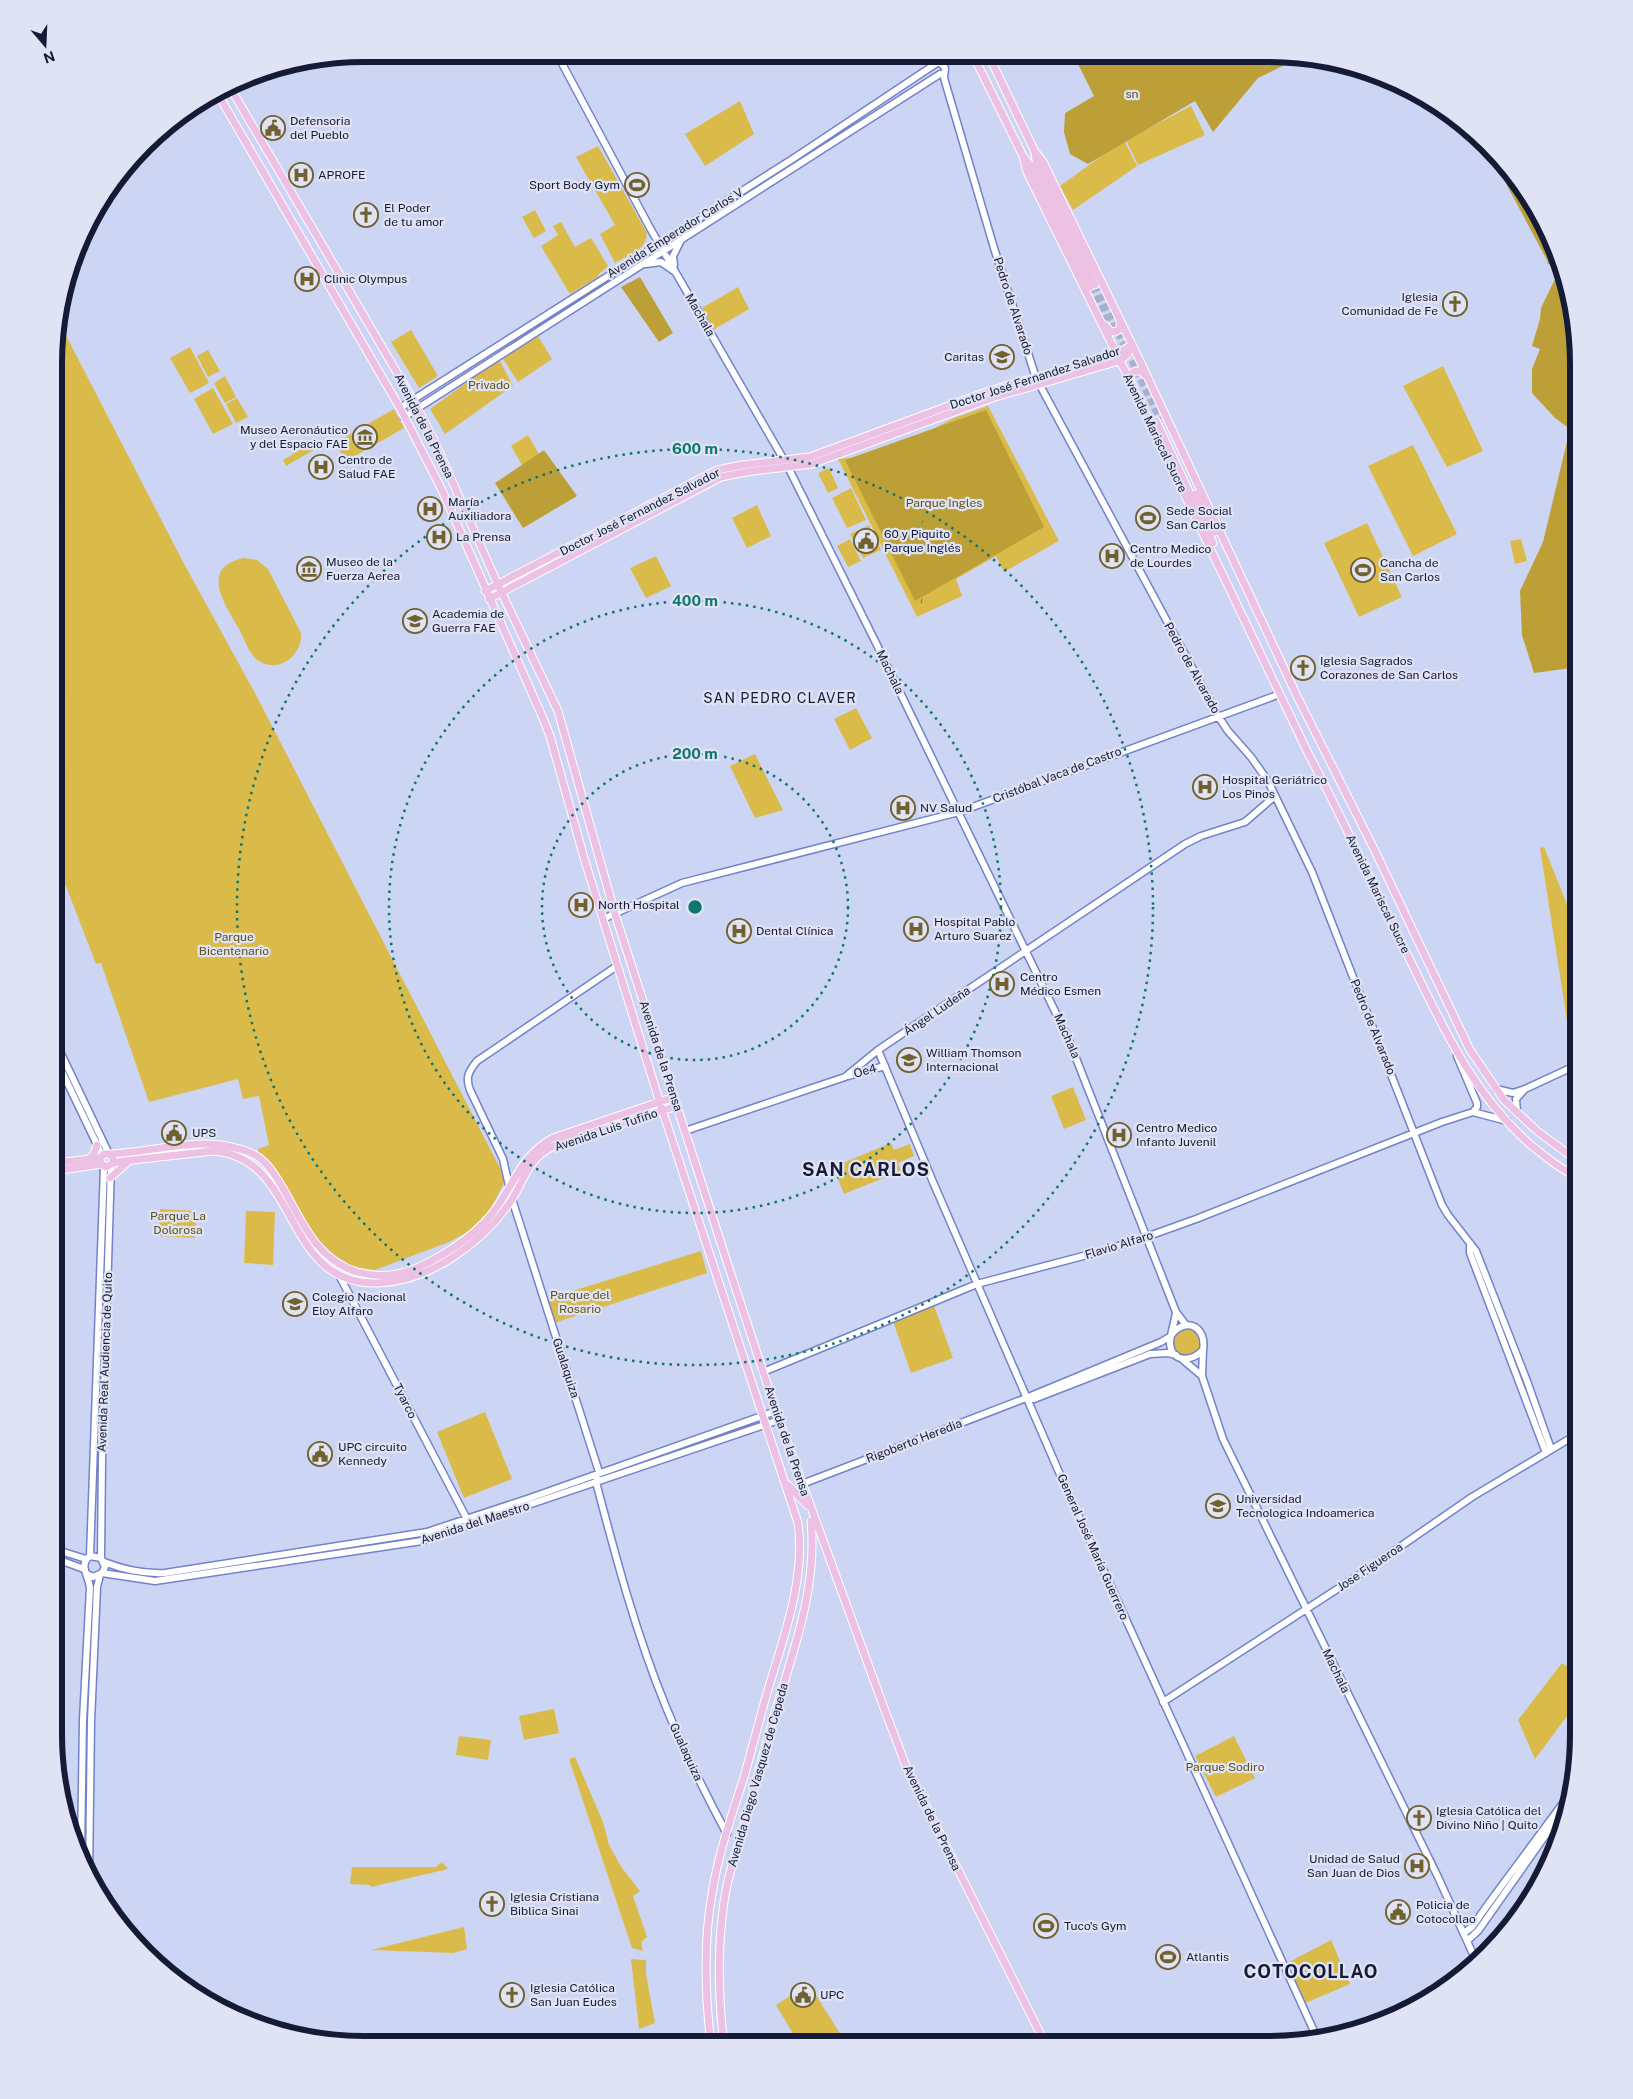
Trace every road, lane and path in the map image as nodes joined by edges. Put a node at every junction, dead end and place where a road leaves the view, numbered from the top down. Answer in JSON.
{"nodes":[{"id":1,"x":561,"y":62,"type":"edge"},
{"id":2,"x":976,"y":62,"type":"edge"},
{"id":3,"x":992,"y":62,"type":"edge"},
{"id":4,"x":938,"y":63,"type":"joint"},
{"id":5,"x":942,"y":76,"type":"junction"},
{"id":6,"x":234,"y":92,"type":"edge"},
{"id":7,"x":221,"y":99,"type":"edge"},
{"id":8,"x":1034,"y":150,"type":"junction"},
{"id":9,"x":1023,"y":156,"type":"junction"},
{"id":10,"x":650,"y":228,"type":"junction"},
{"id":11,"x":681,"y":240,"type":"junction"},
{"id":12,"x":659,"y":242,"type":"junction"},
{"id":13,"x":664,"y":251,"type":"junction"},
{"id":14,"x":643,"y":252,"type":"junction"},
{"id":15,"x":644,"y":264,"type":"junction"},
{"id":16,"x":676,"y":273,"type":"junction"},
{"id":17,"x":1101,"y":318,"type":"junction"},
{"id":18,"x":1120,"y":319,"type":"junction"},
{"id":19,"x":1132,"y":344,"type":"junction"},
{"id":20,"x":1117,"y":358,"type":"junction"},
{"id":21,"x":1150,"y":381,"type":"junction"},
{"id":22,"x":1037,"y":382,"type":"junction"},
{"id":23,"x":1131,"y":382,"type":"junction"},
{"id":24,"x":413,"y":400,"type":"junction"},
{"id":25,"x":400,"y":408,"type":"junction"},
{"id":26,"x":418,"y":408,"type":"junction"},
{"id":27,"x":404,"y":417,"type":"junction"},
{"id":28,"x":784,"y":459,"type":"junction"},
{"id":29,"x":788,"y":467,"type":"junction"},
{"id":30,"x":1236,"y":566,"type":"junction"},
{"id":31,"x":1224,"y":575,"type":"junction"},
{"id":32,"x":498,"y":585,"type":"junction"},
{"id":33,"x":486,"y":591,"type":"junction"},
{"id":34,"x":502,"y":593,"type":"junction"},
{"id":35,"x":489,"y":599,"type":"junction"},
{"id":36,"x":1280,"y":694,"type":"junction"},
{"id":37,"x":1218,"y":716,"type":"junction"},
{"id":38,"x":1346,"y":794,"type":"junction"},
{"id":39,"x":1275,"y":796,"type":"junction"},
{"id":40,"x":1333,"y":800,"type":"junction"},
{"id":41,"x":959,"y":812,"type":"junction"},
{"id":42,"x":616,"y":914,"type":"junction"},
{"id":43,"x":603,"y":919,"type":"junction"},
{"id":44,"x":1025,"y":952,"type":"junction"},
{"id":45,"x":617,"y":966,"type":"junction"},
{"id":46,"x":878,"y":1050,"type":"junction"},
{"id":47,"x":1455,"y":1052,"type":"junction"},
{"id":48,"x":62,"y":1057,"type":"edge"},
{"id":49,"x":885,"y":1066,"type":"junction"},
{"id":50,"x":1570,"y":1068,"type":"edge"},
{"id":51,"x":62,"y":1072,"type":"edge"},
{"id":52,"x":845,"y":1077,"type":"junction"},
{"id":53,"x":1496,"y":1089,"type":"junction"},
{"id":54,"x":1525,"y":1089,"type":"junction"},
{"id":55,"x":674,"y":1097,"type":"junction"},
{"id":56,"x":660,"y":1103,"type":"junction"},
{"id":57,"x":677,"y":1106,"type":"junction"},
{"id":58,"x":662,"y":1111,"type":"junction"},
{"id":59,"x":1473,"y":1112,"type":"junction"},
{"id":60,"x":1517,"y":1112,"type":"junction"},
{"id":61,"x":1507,"y":1121,"type":"junction"},
{"id":62,"x":685,"y":1132,"type":"junction"},
{"id":63,"x":1415,"y":1134,"type":"junction"},
{"id":64,"x":97,"y":1146,"type":"junction"},
{"id":65,"x":181,"y":1150,"type":"junction"},
{"id":66,"x":1570,"y":1155,"type":"edge"},
{"id":67,"x":89,"y":1159,"type":"junction"},
{"id":68,"x":106,"y":1160,"type":"junction"},
{"id":69,"x":131,"y":1160,"type":"junction"},
{"id":70,"x":62,"y":1162,"type":"edge"},
{"id":71,"x":62,"y":1169,"type":"edge"},
{"id":72,"x":1570,"y":1172,"type":"edge"},
{"id":73,"x":110,"y":1178,"type":"junction"},
{"id":74,"x":510,"y":1185,"type":"junction"},
{"id":75,"x":512,"y":1200,"type":"junction"},
{"id":76,"x":296,"y":1221,"type":"junction"},
{"id":77,"x":490,"y":1223,"type":"junction"},
{"id":78,"x":1146,"y":1237,"type":"junction"},
{"id":79,"x":339,"y":1275,"type":"junction"},
{"id":80,"x":978,"y":1284,"type":"junction"},
{"id":81,"x":1176,"y":1312,"type":"junction"},
{"id":82,"x":1186,"y":1325,"type":"junction"},
{"id":83,"x":1172,"y":1335,"type":"junction"},
{"id":84,"x":1204,"y":1350,"type":"junction"},
{"id":85,"x":1179,"y":1357,"type":"junction"},
{"id":86,"x":763,"y":1372,"type":"junction"},
{"id":87,"x":1202,"y":1376,"type":"junction"},
{"id":88,"x":1026,"y":1398,"type":"junction"},
{"id":89,"x":776,"y":1411,"type":"junction"},
{"id":90,"x":762,"y":1416,"type":"junction"},
{"id":91,"x":779,"y":1420,"type":"junction"},
{"id":92,"x":765,"y":1424,"type":"junction"},
{"id":93,"x":1570,"y":1438,"type":"edge"},
{"id":94,"x":1549,"y":1451,"type":"junction"},
{"id":95,"x":599,"y":1472,"type":"junction"},
{"id":96,"x":784,"y":1479,"type":"junction"},
{"id":97,"x":596,"y":1482,"type":"junction"},
{"id":98,"x":802,"y":1484,"type":"junction"},
{"id":99,"x":92,"y":1488,"type":"junction"},
{"id":100,"x":101,"y":1488,"type":"junction"},
{"id":101,"x":804,"y":1497,"type":"junction"},
{"id":102,"x":810,"y":1508,"type":"junction"},
{"id":103,"x":795,"y":1513,"type":"joint"},
{"id":104,"x":469,"y":1523,"type":"junction"},
{"id":105,"x":442,"y":1527,"type":"junction"},
{"id":106,"x":444,"y":1535,"type":"junction"},
{"id":107,"x":370,"y":1542,"type":"junction"},
{"id":108,"x":823,"y":1547,"type":"junction"},
{"id":109,"x":371,"y":1549,"type":"junction"},
{"id":110,"x":62,"y":1551,"type":"edge"},
{"id":111,"x":812,"y":1551,"type":"junction"},
{"id":112,"x":304,"y":1555,"type":"junction"},
{"id":113,"x":88,"y":1558,"type":"junction"},
{"id":114,"x":102,"y":1560,"type":"junction"},
{"id":115,"x":62,"y":1562,"type":"edge"},
{"id":116,"x":243,"y":1565,"type":"junction"},
{"id":117,"x":85,"y":1572,"type":"junction"},
{"id":118,"x":101,"y":1574,"type":"junction"},
{"id":119,"x":1307,"y":1609,"type":"junction"},
{"id":120,"x":1163,"y":1702,"type":"junction"},
{"id":121,"x":1562,"y":1804,"type":"edge"},
{"id":122,"x":1559,"y":1816,"type":"edge"},
{"id":123,"x":727,"y":1834,"type":"junction"},
{"id":124,"x":81,"y":1837,"type":"edge"},
{"id":125,"x":89,"y":1858,"type":"edge"},
{"id":126,"x":1464,"y":1934,"type":"junction"},
{"id":127,"x":1467,"y":1941,"type":"junction"},
{"id":128,"x":1474,"y":1956,"type":"edge"},
{"id":129,"x":1315,"y":2033,"type":"edge"},
{"id":130,"x":709,"y":2036,"type":"edge"},
{"id":131,"x":723,"y":2036,"type":"edge"},
{"id":132,"x":1041,"y":2036,"type":"edge"}],
"edges":[{"from":1,"to":10,"type":"main road","name":"Machala"},
{"from":2,"to":9,"type":"main road","name":"Avenida Mariscal Sucre"},
{"from":3,"to":8,"type":"main road","name":"Avenida Mariscal Sucre"},
{"from":4,"to":5,"type":"main road","name":"Pedro de Alvarado"},
{"from":4,"to":12,"type":"main road","name":"Avenida Emperador Carlos V"},
{"from":5,"to":11,"type":"main road","name":"Avenida Emperador Carlos V"},
{"from":5,"to":22,"type":"main road","name":"Pedro de Alvarado"},
{"from":6,"to":24,"type":"main road","name":"Avenida de la Prensa"},
{"from":7,"to":25,"type":"main road","name":"Avenida de la Prensa"},
{"from":8,"to":9,"type":"main road","name":"Avenida Mariscal Sucre"},
{"from":8,"to":18,"type":"main road","name":"Avenida Mariscal Sucre"},
{"from":9,"to":17,"type":"main road","name":"Avenida Mariscal Sucre"},
{"from":10,"to":12,"type":"main road","name":"Machala"},
{"from":10,"to":14,"type":"main road"},
{"from":11,"to":13,"type":"main road","name":"Avenida Emperador Carlos V"},
{"from":11,"to":16,"type":"main road"},
{"from":12,"to":13,"type":"main road","name":"Machala"},
{"from":12,"to":14,"type":"main road","name":"Avenida Emperador Carlos V"},
{"from":13,"to":15,"type":"main road","name":"Avenida Emperador Carlos V"},
{"from":13,"to":16,"type":"main road","name":"Machala"},
{"from":14,"to":24,"type":"main road","name":"Avenida Emperador Carlos V"},
{"from":15,"to":16,"type":"main road"},
{"from":15,"to":26,"type":"main road","name":"Avenida Emperador Carlos V"},
{"from":16,"to":28,"type":"main road","name":"Machala"},
{"from":17,"to":18,"type":"main road"},
{"from":17,"to":20,"type":"main road","name":"Avenida Mariscal Sucre"},
{"from":18,"to":19,"type":"main road","name":"Avenida Mariscal Sucre"},
{"from":19,"to":20,"type":"main road","name":"Doctor José Fernandez Salvador"},
{"from":19,"to":21,"type":"main road","name":"Avenida Mariscal Sucre"},
{"from":20,"to":22,"type":"main road","name":"Doctor José Fernandez Salvador"},
{"from":20,"to":23,"type":"main road","name":"Avenida Mariscal Sucre"},
{"from":21,"to":23,"type":"main road"},
{"from":21,"to":30,"type":"main road","name":"Avenida Mariscal Sucre"},
{"from":22,"to":28,"type":"main road","name":"Doctor José Fernandez Salvador"},
{"from":22,"to":29,"type":"main road","name":"Doctor José Fernandez Salvador"},
{"from":22,"to":37,"type":"main road","name":"Pedro de Alvarado"},
{"from":23,"to":31,"type":"main road","name":"Avenida Mariscal Sucre"},
{"from":24,"to":25,"type":"main road","name":"Avenida Emperador Carlos V"},
{"from":24,"to":26,"type":"main road","name":"Avenida de la Prensa"},
{"from":25,"to":27,"type":"main road","name":"Avenida de la Prensa"},
{"from":26,"to":27,"type":"main road","name":"Avenida Emperador Carlos V"},
{"from":26,"to":32,"type":"main road","name":"Avenida de la Prensa"},
{"from":27,"to":33,"type":"main road","name":"Avenida de la Prensa"},
{"from":28,"to":29,"type":"main road","name":"Machala"},
{"from":28,"to":32,"type":"main road","name":"Doctor José Fernandez Salvador"},
{"from":29,"to":34,"type":"main road","name":"Doctor José Fernandez Salvador"},
{"from":29,"to":41,"type":"main road","name":"Machala"},
{"from":30,"to":31,"type":"main road","name":"Avenida Mariscal Sucre"},
{"from":30,"to":38,"type":"main road","name":"Avenida Mariscal Sucre"},
{"from":31,"to":36,"type":"main road","name":"Avenida Mariscal Sucre"},
{"from":32,"to":33,"type":"main road","name":"Doctor José Fernandez Salvador"},
{"from":32,"to":34,"type":"main road","name":"Avenida de la Prensa"},
{"from":33,"to":35,"type":"main road","name":"Avenida de la Prensa"},
{"from":34,"to":35,"type":"main road","name":"Doctor José Fernandez Salvador"},
{"from":34,"to":42,"type":"main road","name":"Avenida de la Prensa"},
{"from":35,"to":43,"type":"main road","name":"Avenida de la Prensa"},
{"from":36,"to":37,"type":"main road","name":"Cristóbal Vaca de Castro"},
{"from":36,"to":40,"type":"main road","name":"Avenida Mariscal Sucre"},
{"from":37,"to":39,"type":"main road","name":"Pedro de Alvarado"},
{"from":37,"to":41,"type":"main road","name":"Cristóbal Vaca de Castro"},
{"from":38,"to":40,"type":"main road"},
{"from":38,"to":53,"type":"main road","name":"Avenida Mariscal Sucre"},
{"from":39,"to":44,"type":"main road","name":"Ángel Ludeña"},
{"from":39,"to":63,"type":"main road","name":"Pedro de Alvarado"},
{"from":40,"to":47,"type":"main road","name":"Avenida Mariscal Sucre"},
{"from":41,"to":42,"type":"main road","name":"Cristóbal Vaca de Castro"},
{"from":41,"to":44,"type":"main road","name":"Machala"},
{"from":42,"to":43,"type":"main road","name":"Cristóbal Vaca de Castro"},
{"from":42,"to":55,"type":"main road","name":"Avenida de la Prensa"},
{"from":43,"to":45,"type":"main road","name":"Avenida de la Prensa"},
{"from":44,"to":46,"type":"main road","name":"Ángel Ludeña"},
{"from":44,"to":78,"type":"main road","name":"Machala"},
{"from":45,"to":56,"type":"main road","name":"Avenida de la Prensa"},
{"from":45,"to":74,"type":"main road","name":"Gualaquiza"},
{"from":46,"to":49,"type":"main road","name":"General José María Guerrero"},
{"from":46,"to":52,"type":"main road","name":"Ángel Ludeña"},
{"from":47,"to":59,"type":"main road"},
{"from":47,"to":61,"type":"main road","name":"Avenida Mariscal Sucre"},
{"from":48,"to":68,"type":"main road","name":"Avenida Real Audiencia de Quito"},
{"from":49,"to":52,"type":"main road","name":"Oe4"},
{"from":49,"to":80,"type":"main road","name":"General José María Guerrero"},
{"from":50,"to":54,"type":"main road"},
{"from":51,"to":64,"type":"main road"},
{"from":52,"to":62,"type":"main road","name":"Ángel Ludeña"},
{"from":53,"to":54,"type":"main road"},
{"from":53,"to":60,"type":"main road","name":"Avenida Mariscal Sucre"},
{"from":54,"to":60,"type":"main road"},
{"from":55,"to":56,"type":"main road","name":"Avenida Luis Tufiño"},
{"from":55,"to":57,"type":"main road","name":"Avenida de la Prensa"},
{"from":56,"to":58,"type":"main road","name":"Avenida de la Prensa"},
{"from":56,"to":74,"type":"main road","name":"Avenida Luis Tufiño"},
{"from":57,"to":58,"type":"main road","name":"Avenida Luis Tufiño"},
{"from":57,"to":62,"type":"main road","name":"Avenida de la Prensa"},
{"from":58,"to":75,"type":"main road","name":"Avenida Luis Tufiño"},
{"from":58,"to":90,"type":"main road","name":"Avenida de la Prensa"},
{"from":59,"to":61,"type":"main road"},
{"from":59,"to":63,"type":"main road","name":"Flavio Alfaro"},
{"from":60,"to":66,"type":"main road","name":"Avenida Mariscal Sucre"},
{"from":61,"to":72,"type":"main road","name":"Avenida Mariscal Sucre"},
{"from":62,"to":86,"type":"main road","name":"Avenida de la Prensa"},
{"from":63,"to":78,"type":"main road","name":"Flavio Alfaro"},
{"from":63,"to":94,"type":"main road","name":"Pedro de Alvarado"},
{"from":64,"to":67,"type":"main road"},
{"from":64,"to":68,"type":"main road"},
{"from":65,"to":68,"type":"main road","name":"Avenida Luis Tufiño"},
{"from":65,"to":69,"type":"main road","name":"Avenida Luis Tufiño"},
{"from":65,"to":76,"type":"main road","name":"Avenida Luis Tufiño"},
{"from":67,"to":68,"type":"main road","name":"Avenida Luis Tufiño"},
{"from":67,"to":70,"type":"main road","name":"Avenida Luis Tufiño"},
{"from":68,"to":69,"type":"main road","name":"Avenida Luis Tufiño"},
{"from":68,"to":71,"type":"main road","name":"Avenida Luis Tufiño"},
{"from":68,"to":73,"type":"main road","name":"Avenida Real Audiencia de Quito"},
{"from":68,"to":99,"type":"main road","name":"Avenida Real Audiencia de Quito"},
{"from":69,"to":73,"type":"main road"},
{"from":73,"to":100,"type":"main road","name":"Avenida Real Audiencia de Quito"},
{"from":74,"to":75,"type":"main road","name":"Gualaquiza"},
{"from":74,"to":77,"type":"main road","name":"Avenida Luis Tufiño"},
{"from":75,"to":77,"type":"main road","name":"Avenida Luis Tufiño"},
{"from":75,"to":95,"type":"main road","name":"Gualaquiza"},
{"from":76,"to":77,"type":"main road","name":"Avenida Luis Tufiño"},
{"from":76,"to":79,"type":"main road","name":"Avenida Luis Tufiño"},
{"from":77,"to":79,"type":"main road","name":"Avenida Luis Tufiño"},
{"from":78,"to":80,"type":"main road","name":"Flavio Alfaro"},
{"from":78,"to":81,"type":"main road","name":"Machala"},
{"from":79,"to":104,"type":"main road","name":"Tyarco"},
{"from":80,"to":86,"type":"main road","name":"Flavio Alfaro"},
{"from":80,"to":88,"type":"main road","name":"General José María Guerrero"},
{"from":81,"to":82,"type":"main road","name":"Machala"},
{"from":81,"to":83,"type":"main road"},
{"from":82,"to":83,"type":"main road","name":"Rigoberto Heredia"},
{"from":82,"to":84,"type":"main road"},
{"from":83,"to":85,"type":"main road"},
{"from":83,"to":88,"type":"main road","name":"Rigoberto Heredia"},
{"from":84,"to":85,"type":"main road","name":"Rigoberto Heredia"},
{"from":84,"to":87,"type":"main road","name":"Machala"},
{"from":85,"to":87,"type":"main road"},
{"from":85,"to":88,"type":"main road","name":"Rigoberto Heredia"},
{"from":86,"to":89,"type":"main road","name":"Avenida de la Prensa"},
{"from":87,"to":119,"type":"main road","name":"Machala"},
{"from":88,"to":98,"type":"main road","name":"Rigoberto Heredia"},
{"from":88,"to":120,"type":"main road","name":"General José María Guerrero"},
{"from":89,"to":90,"type":"main road","name":"Avenida del Maestro"},
{"from":89,"to":91,"type":"main road","name":"Avenida de la Prensa"},
{"from":90,"to":92,"type":"main road","name":"Avenida de la Prensa"},
{"from":90,"to":95,"type":"main road","name":"Avenida del Maestro"},
{"from":91,"to":92,"type":"main road","name":"Avenida del Maestro"},
{"from":91,"to":98,"type":"main road","name":"Avenida de la Prensa"},
{"from":92,"to":96,"type":"main road","name":"Avenida de la Prensa"},
{"from":92,"to":97,"type":"main road","name":"Avenida del Maestro"},
{"from":93,"to":94,"type":"main road","name":"Jose Figueroa"},
{"from":94,"to":119,"type":"main road","name":"Jose Figueroa"},
{"from":95,"to":97,"type":"main road"},
{"from":95,"to":104,"type":"main road","name":"Avenida del Maestro"},
{"from":96,"to":101,"type":"main road"},
{"from":96,"to":103,"type":"main road","name":"Avenida de la Prensa"},
{"from":97,"to":104,"type":"main road","name":"Avenida del Maestro"},
{"from":97,"to":123,"type":"main road","name":"Gualaquiza"},
{"from":98,"to":101,"type":"main road","name":"Avenida de la Prensa"},
{"from":99,"to":100,"type":"main road"},
{"from":99,"to":113,"type":"main road","name":"Avenida Real Audiencia de Quito"},
{"from":100,"to":114,"type":"main road","name":"Avenida Real Audiencia de Quito"},
{"from":101,"to":102,"type":"main road","name":"Avenida de la Prensa"},
{"from":102,"to":108,"type":"main road","name":"Avenida de la Prensa"},
{"from":102,"to":111,"type":"main road","name":"Avenida Diego Vasquez de Cepeda"},
{"from":103,"to":123,"type":"main road","name":"Avenida Diego Vasquez de Cepeda"},
{"from":104,"to":105,"type":"main road","name":"Avenida del Maestro"},
{"from":104,"to":106,"type":"main road","name":"Avenida del Maestro"},
{"from":105,"to":106,"type":"main road"},
{"from":105,"to":107,"type":"main road","name":"Avenida del Maestro"},
{"from":106,"to":109,"type":"main road","name":"Avenida del Maestro"},
{"from":107,"to":109,"type":"main road"},
{"from":107,"to":112,"type":"main road","name":"Avenida del Maestro"},
{"from":108,"to":111,"type":"main road"},
{"from":108,"to":132,"type":"main road","name":"Avenida de la Prensa"},
{"from":109,"to":112,"type":"main road","name":"Avenida del Maestro"},
{"from":110,"to":113,"type":"main road"},
{"from":111,"to":131,"type":"main road","name":"Avenida Diego Vasquez de Cepeda"},
{"from":112,"to":116,"type":"main road","name":"Avenida del Maestro"},
{"from":113,"to":114,"type":"main road"},
{"from":113,"to":117,"type":"main road"},
{"from":114,"to":116,"type":"main road","name":"Avenida del Maestro"},
{"from":114,"to":118,"type":"main road"},
{"from":115,"to":117,"type":"main road"},
{"from":116,"to":118,"type":"main road","name":"Avenida del Maestro"},
{"from":117,"to":118,"type":"main road"},
{"from":117,"to":124,"type":"main road"},
{"from":118,"to":125,"type":"main road"},
{"from":119,"to":120,"type":"main road","name":"Jose Figueroa"},
{"from":119,"to":126,"type":"main road","name":"Machala"},
{"from":120,"to":129,"type":"main road","name":"General José María Guerrero"},
{"from":121,"to":126,"type":"main road"},
{"from":122,"to":127,"type":"main road"},
{"from":123,"to":130,"type":"main road","name":"Avenida Diego Vasquez de Cepeda"},
{"from":126,"to":127,"type":"main road","name":"Machala"},
{"from":127,"to":128,"type":"main road","name":"Machala"}]}
